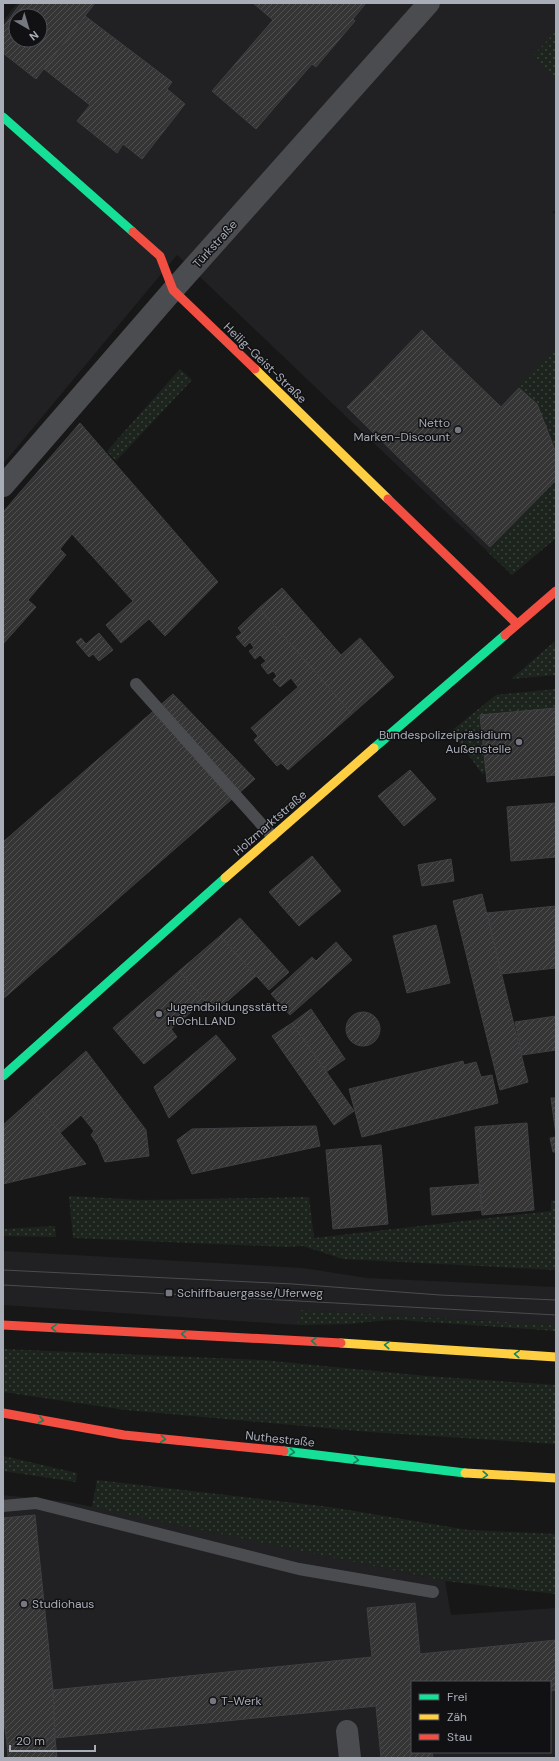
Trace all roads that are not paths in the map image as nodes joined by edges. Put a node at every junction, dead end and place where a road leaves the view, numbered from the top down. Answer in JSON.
{"nodes":[{"id":1,"x":429,"y":3,"type":"edge"},
{"id":2,"x":3,"y":117,"type":"edge"},
{"id":3,"x":173,"y":290,"type":"junction"},
{"id":4,"x":3,"y":486,"type":"edge"},
{"id":5,"x":556,"y":591,"type":"edge"},
{"id":6,"x":517,"y":624,"type":"junction"},
{"id":7,"x":136,"y":684,"type":"dead end"},
{"id":8,"x":272,"y":836,"type":"junction"},
{"id":9,"x":3,"y":1076,"type":"edge"},
{"id":10,"x":3,"y":1325,"type":"edge"},
{"id":11,"x":556,"y":1356,"type":"edge"},
{"id":12,"x":3,"y":1413,"type":"edge"},
{"id":13,"x":556,"y":1478,"type":"edge"},
{"id":14,"x":3,"y":1506,"type":"edge"},
{"id":15,"x":433,"y":1592,"type":"dead end"},
{"id":16,"x":347,"y":1731,"type":"dead end"},
{"id":17,"x":350,"y":1758,"type":"edge"}],
"edges":[{"from":1,"to":3,"type":"street","name":"Türkstraße"},
{"from":2,"to":3,"type":"main road","name":"Heilig-Geist-Straße"},
{"from":3,"to":4,"type":"street","name":"Türkstraße"},
{"from":3,"to":6,"type":"main road","name":"Heilig-Geist-Straße"},
{"from":5,"to":6,"type":"main road","name":"Holzmarktstraße"},
{"from":6,"to":8,"type":"main road","name":"Holzmarktstraße"},
{"from":7,"to":8,"type":"lane"},
{"from":8,"to":9,"type":"main road","name":"Holzmarktstraße"},
{"from":11,"to":10,"type":"main road","one_way":true},
{"from":12,"to":13,"type":"main road","name":"Nuthestraße","one_way":true},
{"from":14,"to":15,"type":"lane"},
{"from":16,"to":17,"type":"street"}]}
